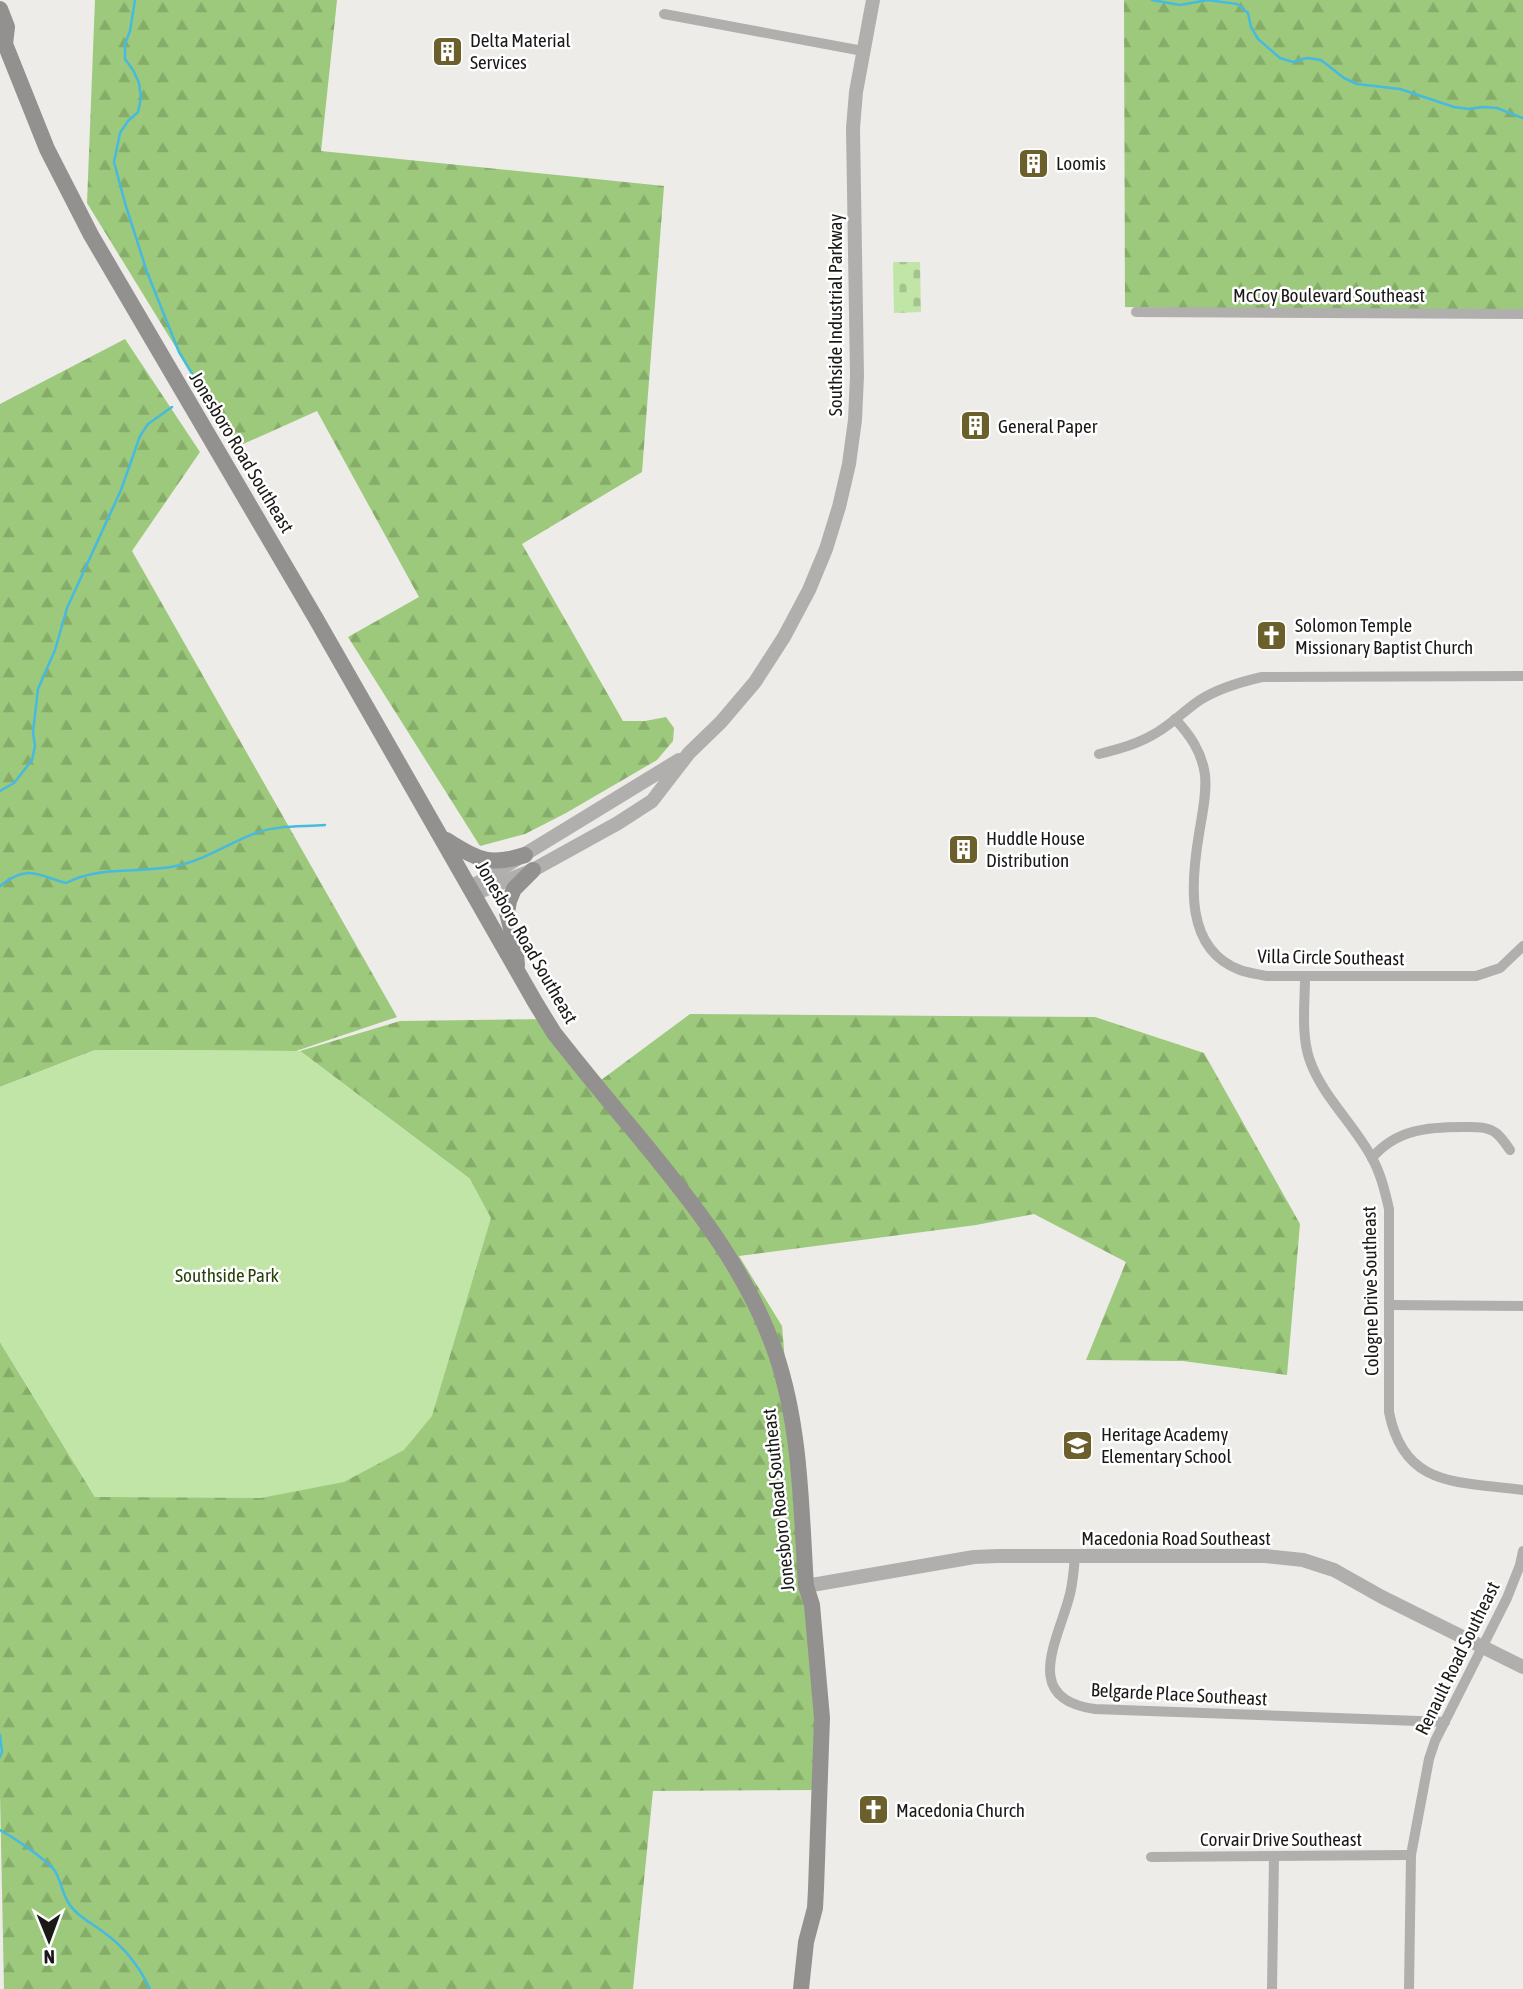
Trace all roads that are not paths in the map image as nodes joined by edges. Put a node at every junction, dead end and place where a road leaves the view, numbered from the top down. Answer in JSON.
{"nodes":[{"id":1,"x":873,"y":0,"type":"edge"},
{"id":2,"x":0,"y":9,"type":"edge"},
{"id":3,"x":664,"y":14,"type":"dead end"},
{"id":4,"x":2,"y":42,"type":"edge"},
{"id":5,"x":863,"y":51,"type":"junction"},
{"id":6,"x":1136,"y":312,"type":"dead end"},
{"id":7,"x":1523,"y":314,"type":"edge"},
{"id":8,"x":1523,"y":676,"type":"edge"},
{"id":9,"x":1175,"y":719,"type":"junction"},
{"id":10,"x":689,"y":753,"type":"junction"},
{"id":11,"x":1099,"y":754,"type":"dead end"},
{"id":12,"x":566,"y":830,"type":"junction"},
{"id":13,"x":443,"y":839,"type":"junction"},
{"id":14,"x":575,"y":847,"type":"junction"},
{"id":15,"x":525,"y":855,"type":"junction"},
{"id":16,"x":533,"y":870,"type":"junction"},
{"id":17,"x":472,"y":891,"type":"junction"},
{"id":18,"x":1523,"y":946,"type":"edge"},
{"id":19,"x":518,"y":971,"type":"junction"},
{"id":20,"x":1305,"y":977,"type":"junction"},
{"id":21,"x":1510,"y":1150,"type":"dead end"},
{"id":22,"x":1373,"y":1158,"type":"junction"},
{"id":23,"x":1390,"y":1306,"type":"junction"},
{"id":24,"x":1523,"y":1306,"type":"edge"},
{"id":25,"x":1523,"y":1490,"type":"edge"},
{"id":26,"x":1523,"y":1551,"type":"edge"},
{"id":27,"x":1075,"y":1556,"type":"junction"},
{"id":28,"x":806,"y":1586,"type":"junction"},
{"id":29,"x":1483,"y":1647,"type":"junction"},
{"id":30,"x":1523,"y":1667,"type":"edge"},
{"id":31,"x":1445,"y":1722,"type":"junction"},
{"id":32,"x":1274,"y":1856,"type":"junction"},
{"id":33,"x":1411,"y":1856,"type":"junction"},
{"id":34,"x":1151,"y":1857,"type":"dead end"},
{"id":35,"x":801,"y":1989,"type":"edge"},
{"id":36,"x":1272,"y":1989,"type":"edge"},
{"id":37,"x":1409,"y":1989,"type":"edge"}],
"edges":[{"from":1,"to":5,"type":"street","name":"Southside Industrial Parkway"},
{"from":2,"to":4,"type":"main road","name":"Jonesboro Road Southeast"},
{"from":3,"to":5,"type":"street"},
{"from":4,"to":13,"type":"main road","name":"Jonesboro Road Southeast"},
{"from":5,"to":10,"type":"street","name":"Southside Industrial Parkway"},
{"from":6,"to":7,"type":"street","name":"McCoy Boulevard Southeast"},
{"from":8,"to":9,"type":"street"},
{"from":9,"to":11,"type":"street"},
{"from":9,"to":20,"type":"street","name":"Villa Circle Southeast"},
{"from":10,"to":12,"type":"street","name":"Southside Industrial Parkway"},
{"from":10,"to":14,"type":"street","name":"Southside Industrial Parkway"},
{"from":12,"to":14,"type":"street"},
{"from":12,"to":15,"type":"street","name":"Southside Industrial Parkway"},
{"from":13,"to":15,"type":"main road"},
{"from":13,"to":17,"type":"main road","name":"Jonesboro Road Southeast"},
{"from":14,"to":16,"type":"street","name":"Southside Industrial Parkway"},
{"from":15,"to":17,"type":"street","name":"Southside Industrial Parkway"},
{"from":16,"to":17,"type":"street","name":"Southside Industrial Parkway"},
{"from":16,"to":19,"type":"main road"},
{"from":17,"to":19,"type":"main road","name":"Jonesboro Road Southeast"},
{"from":18,"to":20,"type":"street","name":"Villa Circle Southeast"},
{"from":19,"to":28,"type":"main road","name":"Jonesboro Road Southeast"},
{"from":20,"to":22,"type":"street","name":"Cologne Drive Southeast"},
{"from":21,"to":22,"type":"street"},
{"from":22,"to":23,"type":"street","name":"Cologne Drive Southeast"},
{"from":23,"to":24,"type":"street"},
{"from":23,"to":25,"type":"street","name":"Cologne Drive Southeast"},
{"from":26,"to":29,"type":"street","name":"Renault Road Southeast"},
{"from":27,"to":28,"type":"street","name":"Macedonia Road Southeast"},
{"from":27,"to":29,"type":"street","name":"Macedonia Road Southeast"},
{"from":27,"to":31,"type":"street","name":"Belgarde Place Southeast"},
{"from":28,"to":35,"type":"main road","name":"Jonesboro Road Southeast"},
{"from":29,"to":30,"type":"street","name":"Macedonia Road Southeast"},
{"from":29,"to":31,"type":"street","name":"Renault Road Southeast"},
{"from":31,"to":33,"type":"street","name":"Renault Road Southeast"},
{"from":32,"to":33,"type":"street","name":"Corvair Drive Southeast"},
{"from":32,"to":34,"type":"street","name":"Corvair Drive Southeast"},
{"from":32,"to":36,"type":"street"},
{"from":33,"to":37,"type":"street","name":"Renault Road Southeast"}]}
